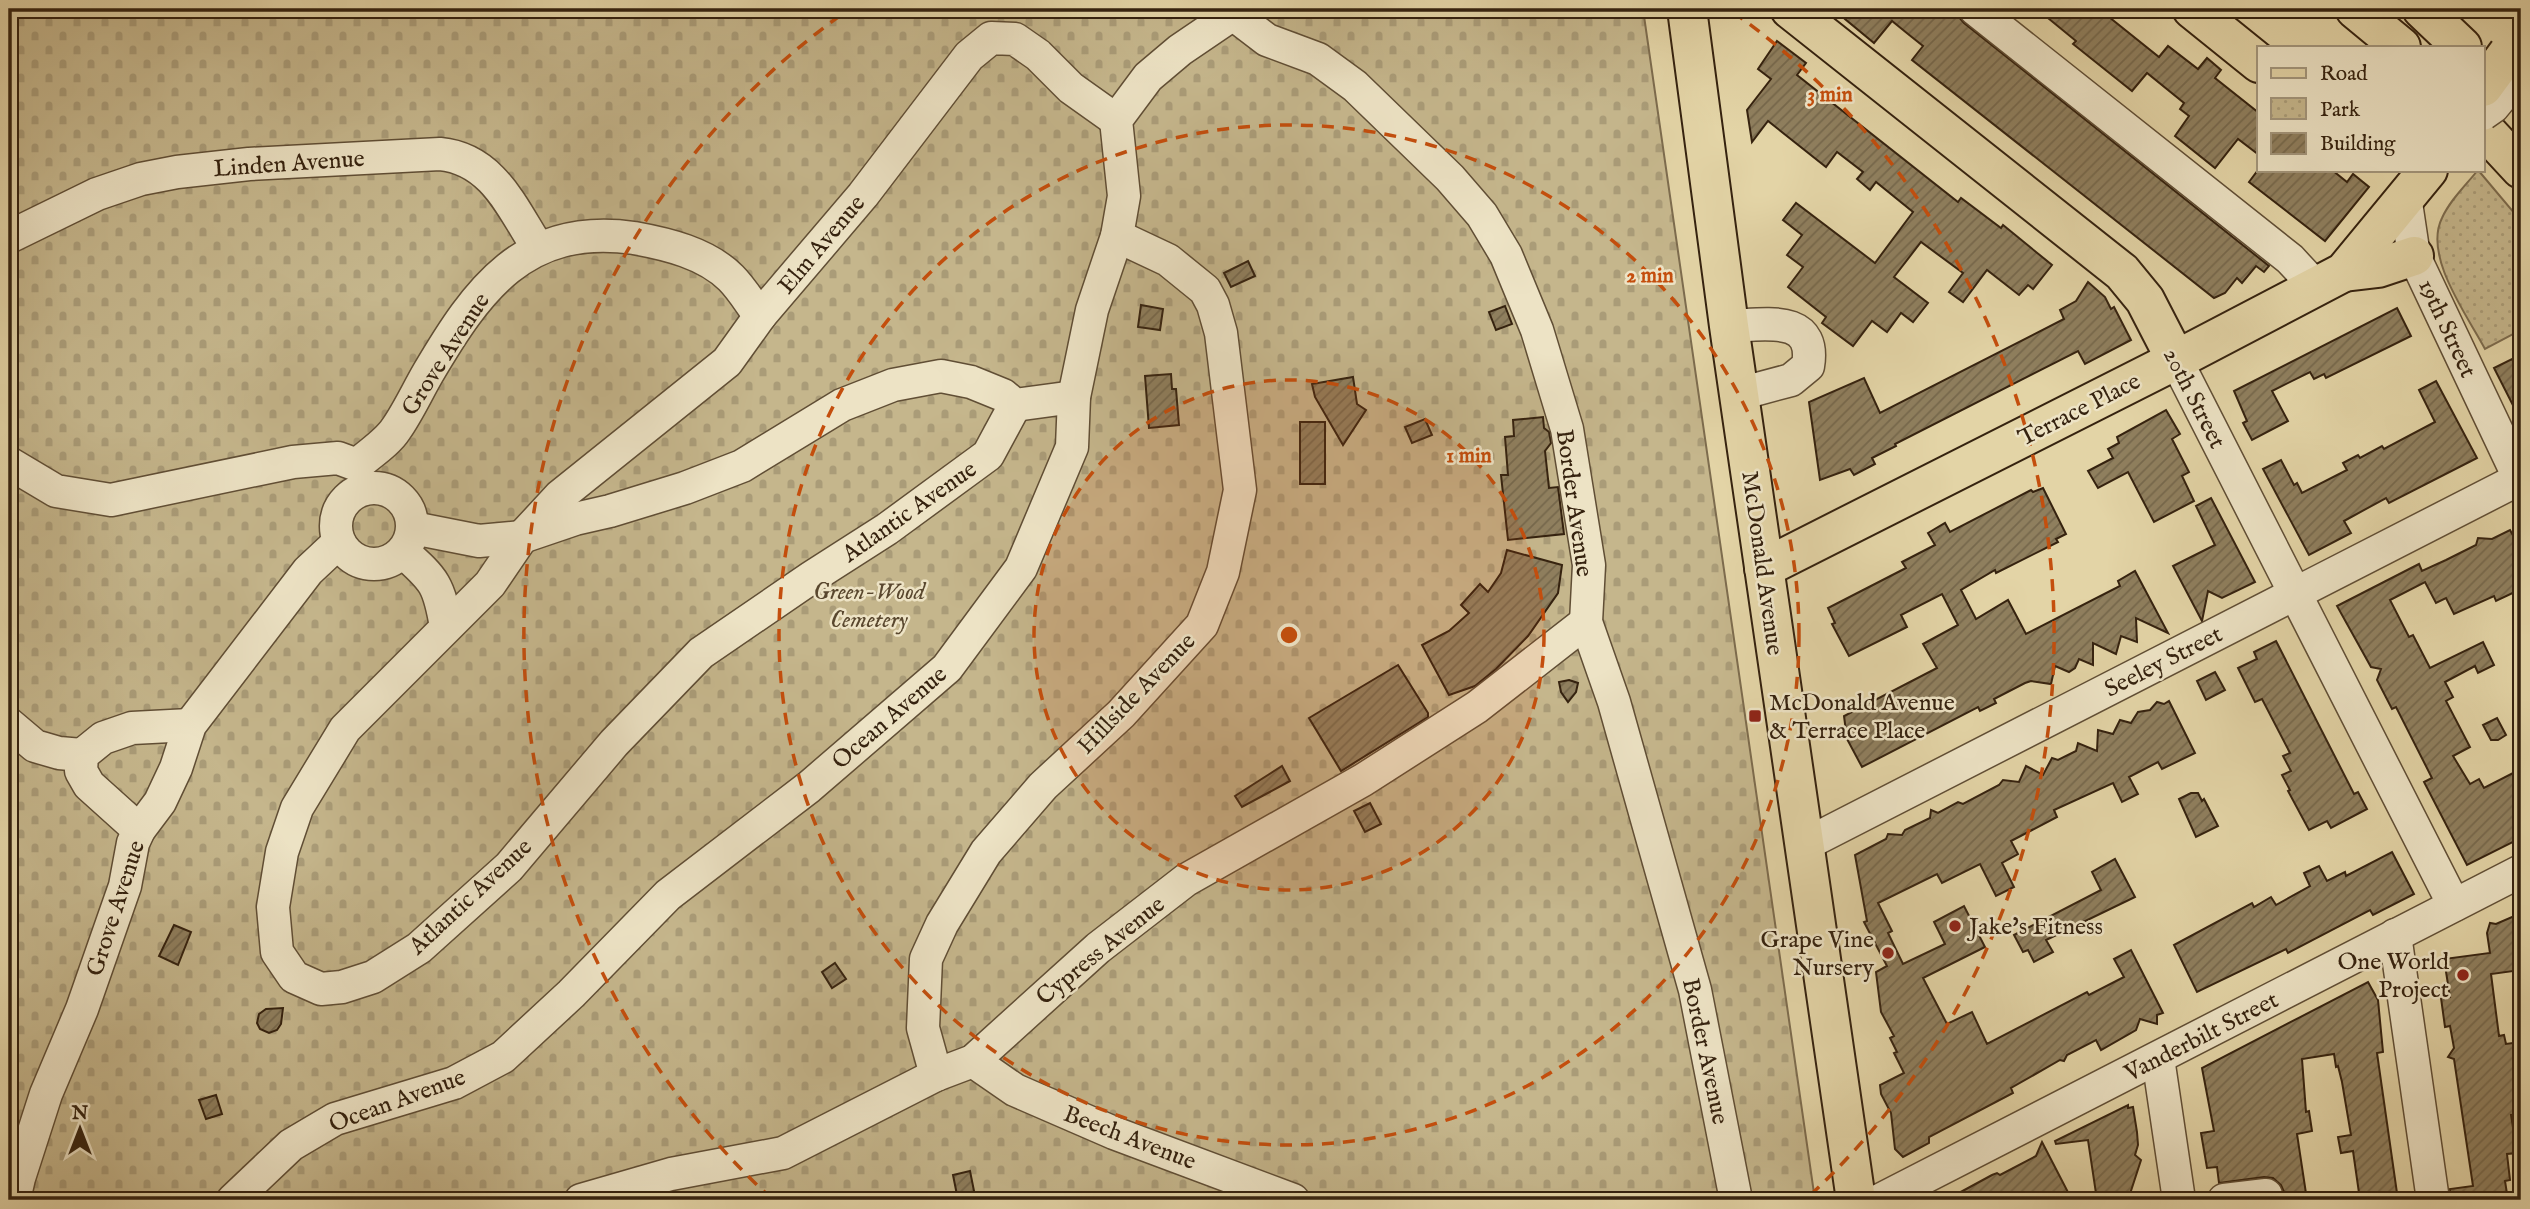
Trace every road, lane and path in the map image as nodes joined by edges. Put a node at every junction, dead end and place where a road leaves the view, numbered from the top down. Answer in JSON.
{"nodes":[{"id":1,"x":1687,"y":9,"type":"edge"},
{"id":2,"x":1790,"y":9,"type":"edge"},
{"id":3,"x":1975,"y":9,"type":"edge"},
{"id":4,"x":2192,"y":9,"type":"edge"},
{"id":5,"x":2355,"y":9,"type":"edge"},
{"id":6,"x":2422,"y":9,"type":"edge"},
{"id":7,"x":1233,"y":11,"type":"edge"},
{"id":8,"x":2400,"y":46,"type":"edge"},
{"id":9,"x":2461,"y":46,"type":"edge"},
{"id":10,"x":2508,"y":58,"type":"edge"},
{"id":11,"x":2257,"y":61,"type":"edge"},
{"id":12,"x":2484,"y":86,"type":"edge"},
{"id":13,"x":2521,"y":105,"type":"edge"},
{"id":14,"x":2484,"y":113,"type":"edge"},
{"id":15,"x":1115,"y":120,"type":"junction"},
{"id":16,"x":2484,"y":129,"type":"edge"},
{"id":17,"x":2521,"y":169,"type":"edge"},
{"id":18,"x":2407,"y":179,"type":"edge"},
{"id":19,"x":1117,"y":236,"type":"junction"},
{"id":20,"x":9,"y":237,"type":"edge"},
{"id":21,"x":538,"y":248,"type":"junction"},
{"id":22,"x":2414,"y":256,"type":"junction"},
{"id":23,"x":2330,"y":279,"type":"junction"},
{"id":24,"x":760,"y":316,"type":"junction"},
{"id":25,"x":1729,"y":326,"type":"junction"},
{"id":26,"x":2176,"y":360,"type":"junction"},
{"id":27,"x":1739,"y":394,"type":"junction"},
{"id":28,"x":1074,"y":397,"type":"junction"},
{"id":29,"x":1015,"y":405,"type":"junction"},
{"id":30,"x":9,"y":463,"type":"edge"},
{"id":31,"x":357,"y":478,"type":"junction"},
{"id":32,"x":2521,"y":480,"type":"edge"},
{"id":33,"x":522,"y":537,"type":"junction"},
{"id":34,"x":408,"y":540,"type":"junction"},
{"id":35,"x":339,"y":542,"type":"junction"},
{"id":36,"x":1764,"y":568,"type":"junction"},
{"id":37,"x":2294,"y":594,"type":"junction"},
{"id":38,"x":1586,"y":622,"type":"junction"},
{"id":39,"x":446,"y":627,"type":"junction"},
{"id":40,"x":9,"y":724,"type":"edge"},
{"id":41,"x":190,"y":725,"type":"junction"},
{"id":42,"x":82,"y":755,"type":"junction"},
{"id":43,"x":139,"y":830,"type":"junction"},
{"id":44,"x":1804,"y":845,"type":"junction"},
{"id":45,"x":2521,"y":871,"type":"edge"},
{"id":46,"x":2454,"y":905,"type":"junction"},
{"id":47,"x":2395,"y":935,"type":"junction"},
{"id":48,"x":2158,"y":1058,"type":"junction"},
{"id":49,"x":973,"y":1062,"type":"junction"},
{"id":50,"x":936,"y":1075,"type":"junction"},
{"id":51,"x":2266,"y":1195,"type":"dead end"},
{"id":52,"x":14,"y":1200,"type":"edge"},
{"id":53,"x":233,"y":1200,"type":"edge"},
{"id":54,"x":581,"y":1200,"type":"edge"},
{"id":55,"x":1293,"y":1200,"type":"edge"},
{"id":56,"x":1736,"y":1200,"type":"edge"},
{"id":57,"x":1856,"y":1200,"type":"edge"},
{"id":58,"x":1880,"y":1200,"type":"edge"},
{"id":59,"x":2179,"y":1200,"type":"edge"},
{"id":60,"x":2224,"y":1200,"type":"edge"},
{"id":61,"x":2433,"y":1200,"type":"edge"}],
"edges":[{"from":1,"to":25,"type":"main road","name":"McDonald Avenue"},
{"from":2,"to":26,"type":"main road","name":"20th Street"},
{"from":3,"to":23,"type":"street"},
{"from":4,"to":11,"type":"main road"},
{"from":5,"to":8,"type":"main road"},
{"from":6,"to":9,"type":"main road"},
{"from":7,"to":15,"type":"street"},
{"from":7,"to":38,"type":"street","name":"Border Avenue"},
{"from":10,"to":12,"type":"main road","bridge":true},
{"from":10,"to":13,"type":"main road"},
{"from":10,"to":14,"type":"street","bridge":true},
{"from":15,"to":19,"type":"street","name":"Ocean Avenue"},
{"from":15,"to":24,"type":"street","name":"Elm Avenue"},
{"from":16,"to":17,"type":"main road"},
{"from":18,"to":22,"type":"street","name":"19th Street"},
{"from":18,"to":23,"type":"main road","name":"Terrace Place"},
{"from":19,"to":28,"type":"street","name":"Ocean Avenue"},
{"from":19,"to":50,"type":"street","name":"Hillside Avenue"},
{"from":20,"to":21,"type":"street","name":"Linden Avenue"},
{"from":21,"to":24,"type":"street","name":"Grove Avenue"},
{"from":21,"to":31,"type":"street","name":"Grove Avenue"},
{"from":22,"to":23,"type":"main road"},
{"from":22,"to":32,"type":"street","name":"19th Street"},
{"from":23,"to":26,"type":"main road","name":"Terrace Place"},
{"from":24,"to":33,"type":"street","name":"Elm Avenue"},
{"from":25,"to":27,"type":"main road","name":"McDonald Avenue"},
{"from":25,"to":27,"type":"street"},
{"from":26,"to":36,"type":"main road","name":"Terrace Place"},
{"from":26,"to":37,"type":"street","name":"20th Street"},
{"from":27,"to":36,"type":"main road","name":"McDonald Avenue"},
{"from":28,"to":29,"type":"street"},
{"from":28,"to":53,"type":"street","name":"Ocean Avenue"},
{"from":29,"to":33,"type":"street"},
{"from":29,"to":39,"type":"street","name":"Atlantic Avenue"},
{"from":30,"to":31,"type":"street"},
{"from":31,"to":34,"type":"street"},
{"from":31,"to":35,"type":"street"},
{"from":32,"to":37,"type":"street","name":"Seeley Street"},
{"from":33,"to":34,"type":"street"},
{"from":33,"to":39,"type":"street","name":"Atlantic Avenue"},
{"from":34,"to":35,"type":"street"},
{"from":34,"to":39,"type":"street"},
{"from":35,"to":41,"type":"street","name":"Grove Avenue"},
{"from":36,"to":44,"type":"main road","name":"McDonald Avenue"},
{"from":37,"to":44,"type":"street","name":"Seeley Street"},
{"from":37,"to":46,"type":"street","name":"20th Street"},
{"from":38,"to":49,"type":"street","name":"Cypress Avenue"},
{"from":38,"to":56,"type":"street","name":"Border Avenue"},
{"from":40,"to":42,"type":"street"},
{"from":41,"to":42,"type":"street"},
{"from":41,"to":43,"type":"street","name":"Grove Avenue"},
{"from":42,"to":43,"type":"street"},
{"from":43,"to":52,"type":"street","name":"Grove Avenue"},
{"from":44,"to":57,"type":"main road","name":"McDonald Avenue"},
{"from":45,"to":46,"type":"street","name":"Vanderbilt Street"},
{"from":46,"to":47,"type":"street","name":"Vanderbilt Street"},
{"from":47,"to":48,"type":"street","name":"Vanderbilt Street"},
{"from":47,"to":61,"type":"street"},
{"from":48,"to":58,"type":"street","name":"Vanderbilt Street"},
{"from":48,"to":59,"type":"street"},
{"from":49,"to":50,"type":"street","name":"Cypress Avenue"},
{"from":49,"to":55,"type":"street","name":"Beech Avenue"},
{"from":50,"to":54,"type":"street","name":"Cypress Avenue"},
{"from":51,"to":60,"type":"street"}]}
